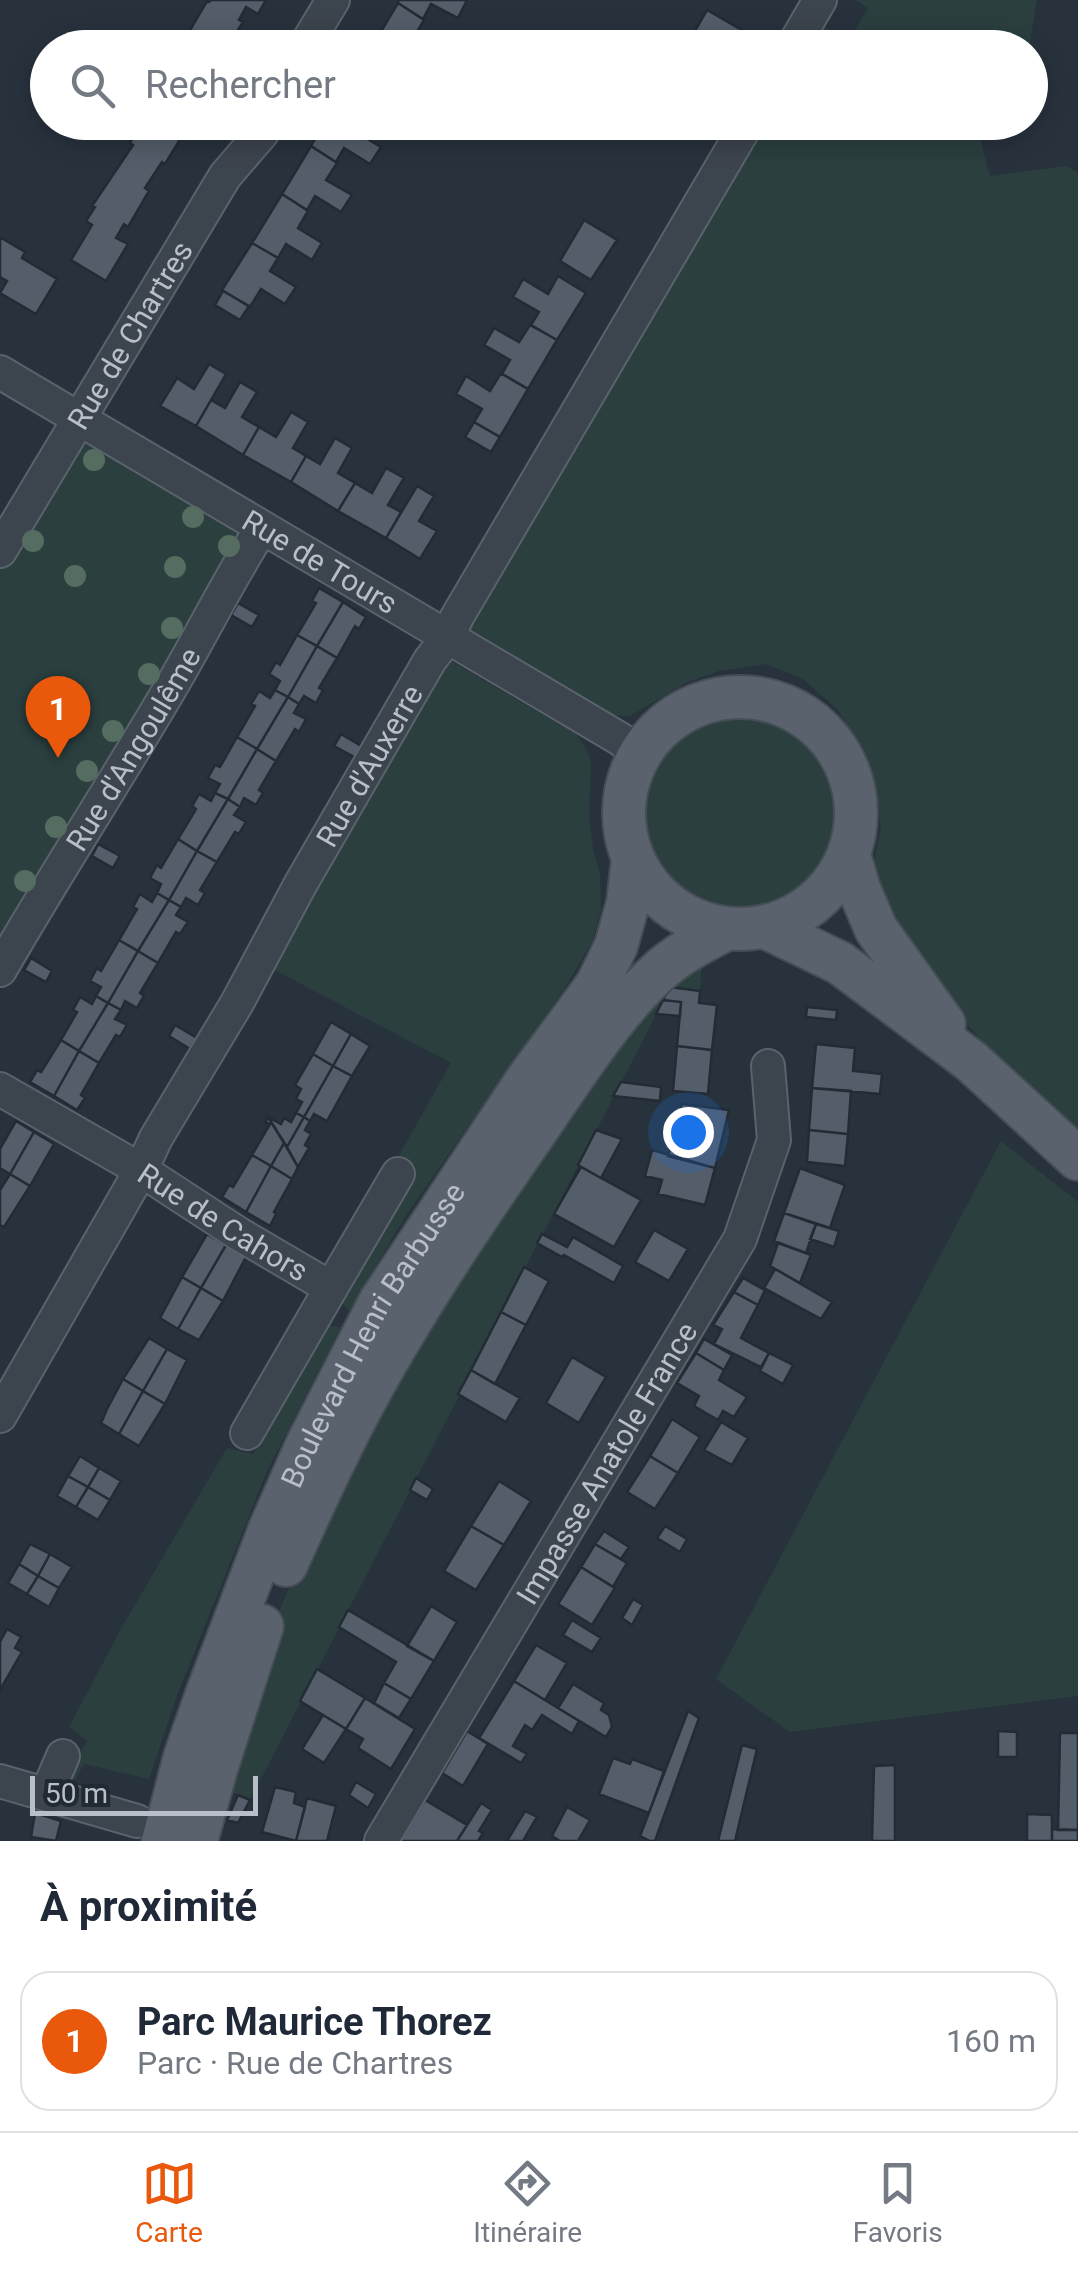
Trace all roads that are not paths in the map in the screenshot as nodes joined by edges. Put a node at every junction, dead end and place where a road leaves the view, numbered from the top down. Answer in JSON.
{"nodes":[{"id":1,"x":332,"y":0,"type":"edge"},
{"id":2,"x":820,"y":0,"type":"edge"},
{"id":3,"x":314,"y":30,"type":"edge"},
{"id":4,"x":802,"y":30,"type":"edge"},
{"id":5,"x":256,"y":140,"type":"edge"},
{"id":6,"x":737,"y":140,"type":"edge"},
{"id":7,"x":0,"y":372,"type":"edge"},
{"id":8,"x":79,"y":418,"type":"junction"},
{"id":9,"x":261,"y":529,"type":"junction"},
{"id":10,"x":0,"y":550,"type":"edge"},
{"id":11,"x":448,"y":637,"type":"junction"},
{"id":12,"x":640,"y":754,"type":"junction"},
{"id":13,"x":849,"y":855,"type":"junction"},
{"id":14,"x":633,"y":859,"type":"junction"},
{"id":15,"x":746,"y":928,"type":"junction"},
{"id":16,"x":0,"y":970,"type":"edge"},
{"id":17,"x":972,"y":1060,"type":"junction"},
{"id":18,"x":768,"y":1066,"type":"dead end"},
{"id":19,"x":0,"y":1089,"type":"edge"},
{"id":20,"x":1078,"y":1159,"type":"edge"},
{"id":21,"x":141,"y":1170,"type":"junction"},
{"id":22,"x":398,"y":1174,"type":"dead end"},
{"id":23,"x":331,"y":1288,"type":"junction"},
{"id":24,"x":0,"y":1416,"type":"edge"},
{"id":25,"x":247,"y":1433,"type":"dead end"},
{"id":26,"x":63,"y":1756,"type":"dead end"},
{"id":27,"x":0,"y":1781,"type":"edge"},
{"id":28,"x":47,"y":1793,"type":"junction"},
{"id":29,"x":180,"y":1836,"type":"edge"},
{"id":30,"x":381,"y":1841,"type":"edge"}],
"edges":[{"from":1,"to":3,"type":"street"},
{"from":2,"to":4,"type":"street"},
{"from":5,"to":8,"type":"street","name":"Rue de Chartres"},
{"from":6,"to":11,"type":"street","name":"Rue d'Auxerre"},
{"from":7,"to":8,"type":"street","name":"Rue de Tours"},
{"from":8,"to":9,"type":"street","name":"Rue de Tours"},
{"from":8,"to":10,"type":"street","name":"Rue de Chartres"},
{"from":9,"to":11,"type":"street","name":"Rue de Tours"},
{"from":9,"to":16,"type":"street","name":"Rue d'Angoulême"},
{"from":11,"to":12,"type":"street","name":"Rue de Tours"},
{"from":11,"to":21,"type":"street","name":"Rue d'Auxerre"},
{"from":12,"to":13,"type":"main road"},
{"from":12,"to":14,"type":"main road"},
{"from":13,"to":15,"type":"main road"},
{"from":13,"to":17,"type":"main road"},
{"from":14,"to":15,"type":"main road"},
{"from":14,"to":29,"type":"main road","name":"Boulevard Henri Barbusse"},
{"from":15,"to":17,"type":"main road"},
{"from":15,"to":29,"type":"main road","name":"Boulevard Henri Barbusse"},
{"from":17,"to":20,"type":"main road"},
{"from":18,"to":30,"type":"street","name":"Impasse Anatole France"},
{"from":19,"to":21,"type":"street","name":"Rue de Cahors"},
{"from":21,"to":23,"type":"street","name":"Rue de Cahors"},
{"from":21,"to":24,"type":"street","name":"Rue d'Auxerre"},
{"from":22,"to":23,"type":"street","name":"Rue de Cahors"},
{"from":23,"to":25,"type":"street"},
{"from":26,"to":28,"type":"street"},
{"from":27,"to":28,"type":"street"},
{"from":28,"to":29,"type":"street"}]}
